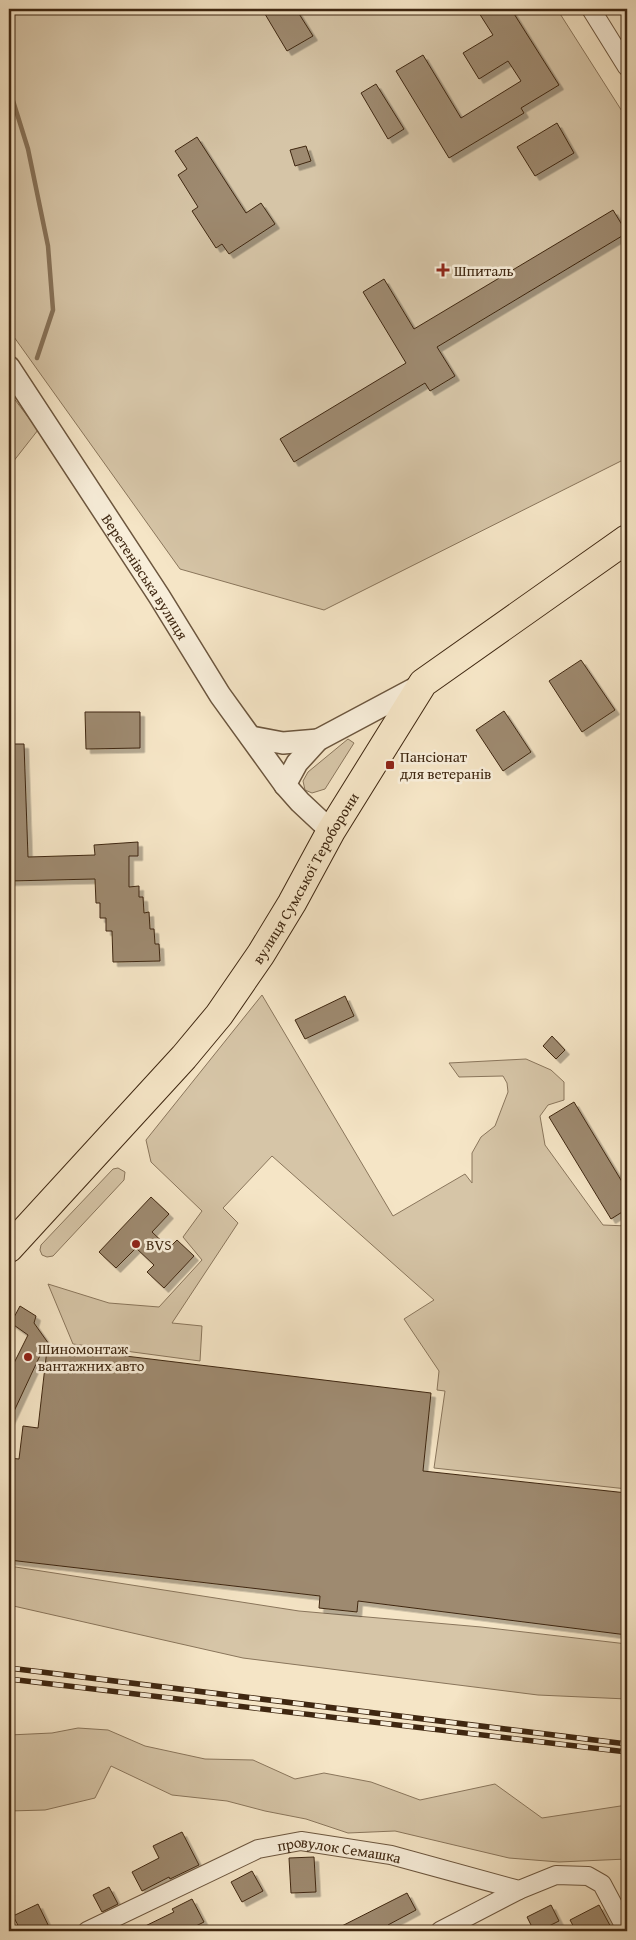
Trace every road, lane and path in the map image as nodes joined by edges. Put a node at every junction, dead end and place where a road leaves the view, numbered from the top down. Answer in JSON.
{"nodes":[{"id":1,"x":591,"y":9,"type":"edge"},
{"id":2,"x":627,"y":67,"type":"edge"},
{"id":3,"x":9,"y":367,"type":"edge"},
{"id":4,"x":627,"y":539,"type":"edge"},
{"id":5,"x":423,"y":683,"type":"junction"},
{"id":6,"x":251,"y":737,"type":"junction"},
{"id":7,"x":318,"y":740,"type":"junction"},
{"id":8,"x":285,"y":785,"type":"junction"},
{"id":9,"x":331,"y":831,"type":"junction"},
{"id":10,"x":9,"y":1248,"type":"edge"},
{"id":11,"x":520,"y":1890,"type":"junction"},
{"id":12,"x":87,"y":1931,"type":"edge"},
{"id":13,"x":440,"y":1931,"type":"edge"},
{"id":14,"x":627,"y":1931,"type":"edge"}],
"edges":[{"from":1,"to":2,"type":"street"},
{"from":3,"to":6,"type":"street","name":"Веретенівська вулиця"},
{"from":4,"to":5,"type":"main road","name":"вулиця Сумської Тероборони"},
{"from":5,"to":7,"type":"street"},
{"from":5,"to":9,"type":"main road","name":"вулиця Сумської Тероборони"},
{"from":6,"to":7,"type":"street"},
{"from":6,"to":8,"type":"street","name":"Веретенівська вулиця"},
{"from":7,"to":8,"type":"street"},
{"from":8,"to":9,"type":"street","name":"Веретенівська вулиця"},
{"from":9,"to":10,"type":"main road","name":"вулиця Сумської Тероборони"},
{"from":11,"to":12,"type":"street","name":"провулок Семашка"},
{"from":11,"to":13,"type":"street"},
{"from":11,"to":14,"type":"street"}]}
